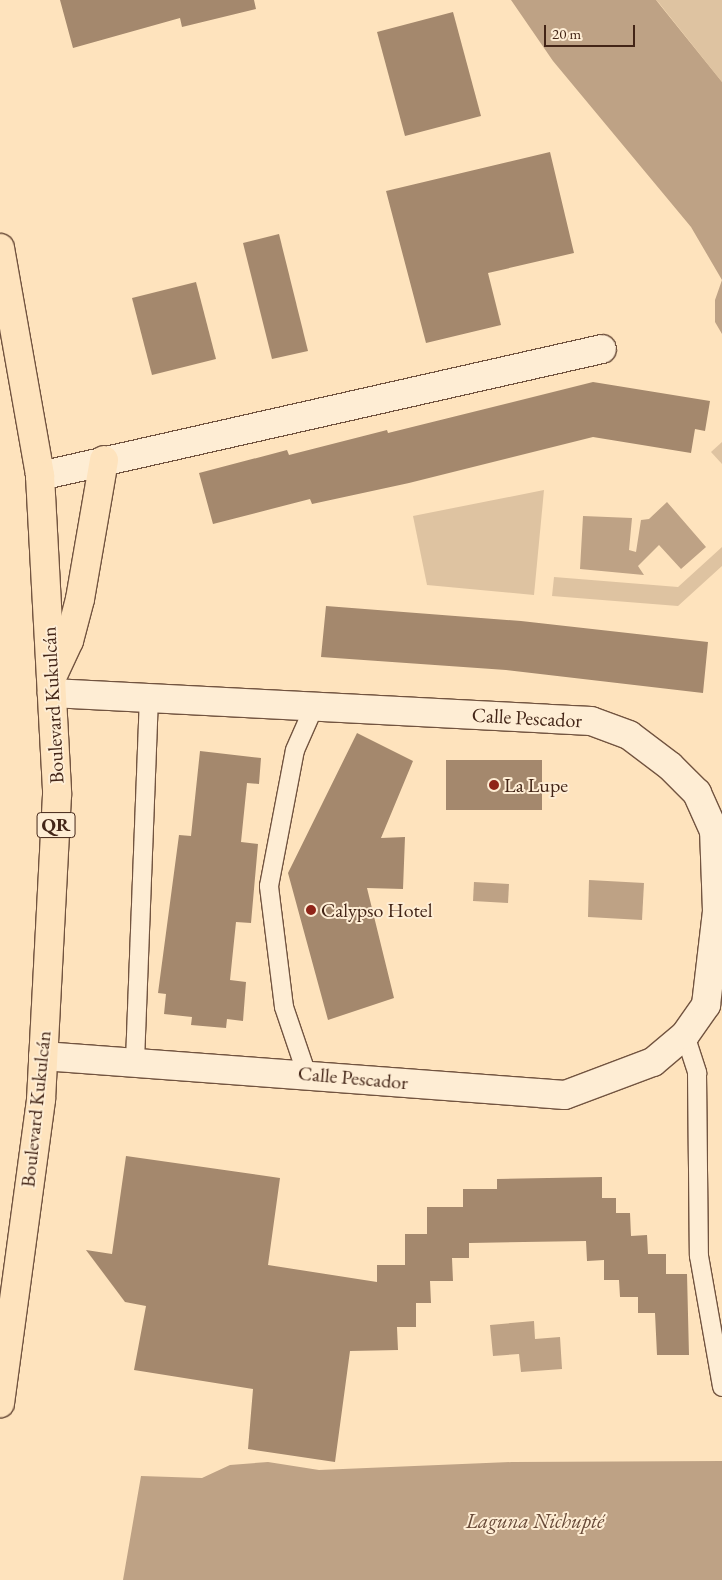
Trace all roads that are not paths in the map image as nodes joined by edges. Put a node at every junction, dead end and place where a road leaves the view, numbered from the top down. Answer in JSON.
{"nodes":[{"id":1,"x":0,"y":248,"type":"edge"},
{"id":2,"x":602,"y":349,"type":"dead end"},
{"id":3,"x":104,"y":460,"type":"junction"},
{"id":4,"x":40,"y":476,"type":"junction"},
{"id":5,"x":52,"y":686,"type":"junction"},
{"id":6,"x":149,"y":699,"type":"junction"},
{"id":7,"x":314,"y":707,"type":"junction"},
{"id":8,"x":715,"y":992,"type":"edge"},
{"id":9,"x":685,"y":1035,"type":"junction"},
{"id":10,"x":43,"y":1056,"type":"junction"},
{"id":11,"x":135,"y":1061,"type":"junction"},
{"id":12,"x":307,"y":1075,"type":"junction"},
{"id":13,"x":722,"y":1387,"type":"edge"},
{"id":14,"x":0,"y":1403,"type":"edge"}],
"edges":[{"from":1,"to":4,"type":"main road","name":"Boulevard Kukulcán","number":"QR"},
{"from":2,"to":3,"type":"street"},
{"from":3,"to":4,"type":"street"},
{"from":3,"to":5,"type":"main road"},
{"from":4,"to":5,"type":"main road","name":"Boulevard Kukulcán","number":"QR"},
{"from":5,"to":6,"type":"street","name":"Calle Pescador"},
{"from":5,"to":10,"type":"main road","name":"Boulevard Kukulcán","number":"QR"},
{"from":6,"to":7,"type":"street","name":"Calle Pescador"},
{"from":6,"to":11,"type":"lane"},
{"from":7,"to":8,"type":"street","name":"Calle Pescador"},
{"from":7,"to":12,"type":"lane"},
{"from":8,"to":9,"type":"street","name":"Calle Pescador"},
{"from":9,"to":12,"type":"street","name":"Calle Pescador"},
{"from":9,"to":13,"type":"lane"},
{"from":10,"to":11,"type":"street","name":"Calle Pescador"},
{"from":10,"to":14,"type":"main road","name":"Boulevard Kukulcán","number":"QR"},
{"from":11,"to":12,"type":"street","name":"Calle Pescador"}]}
